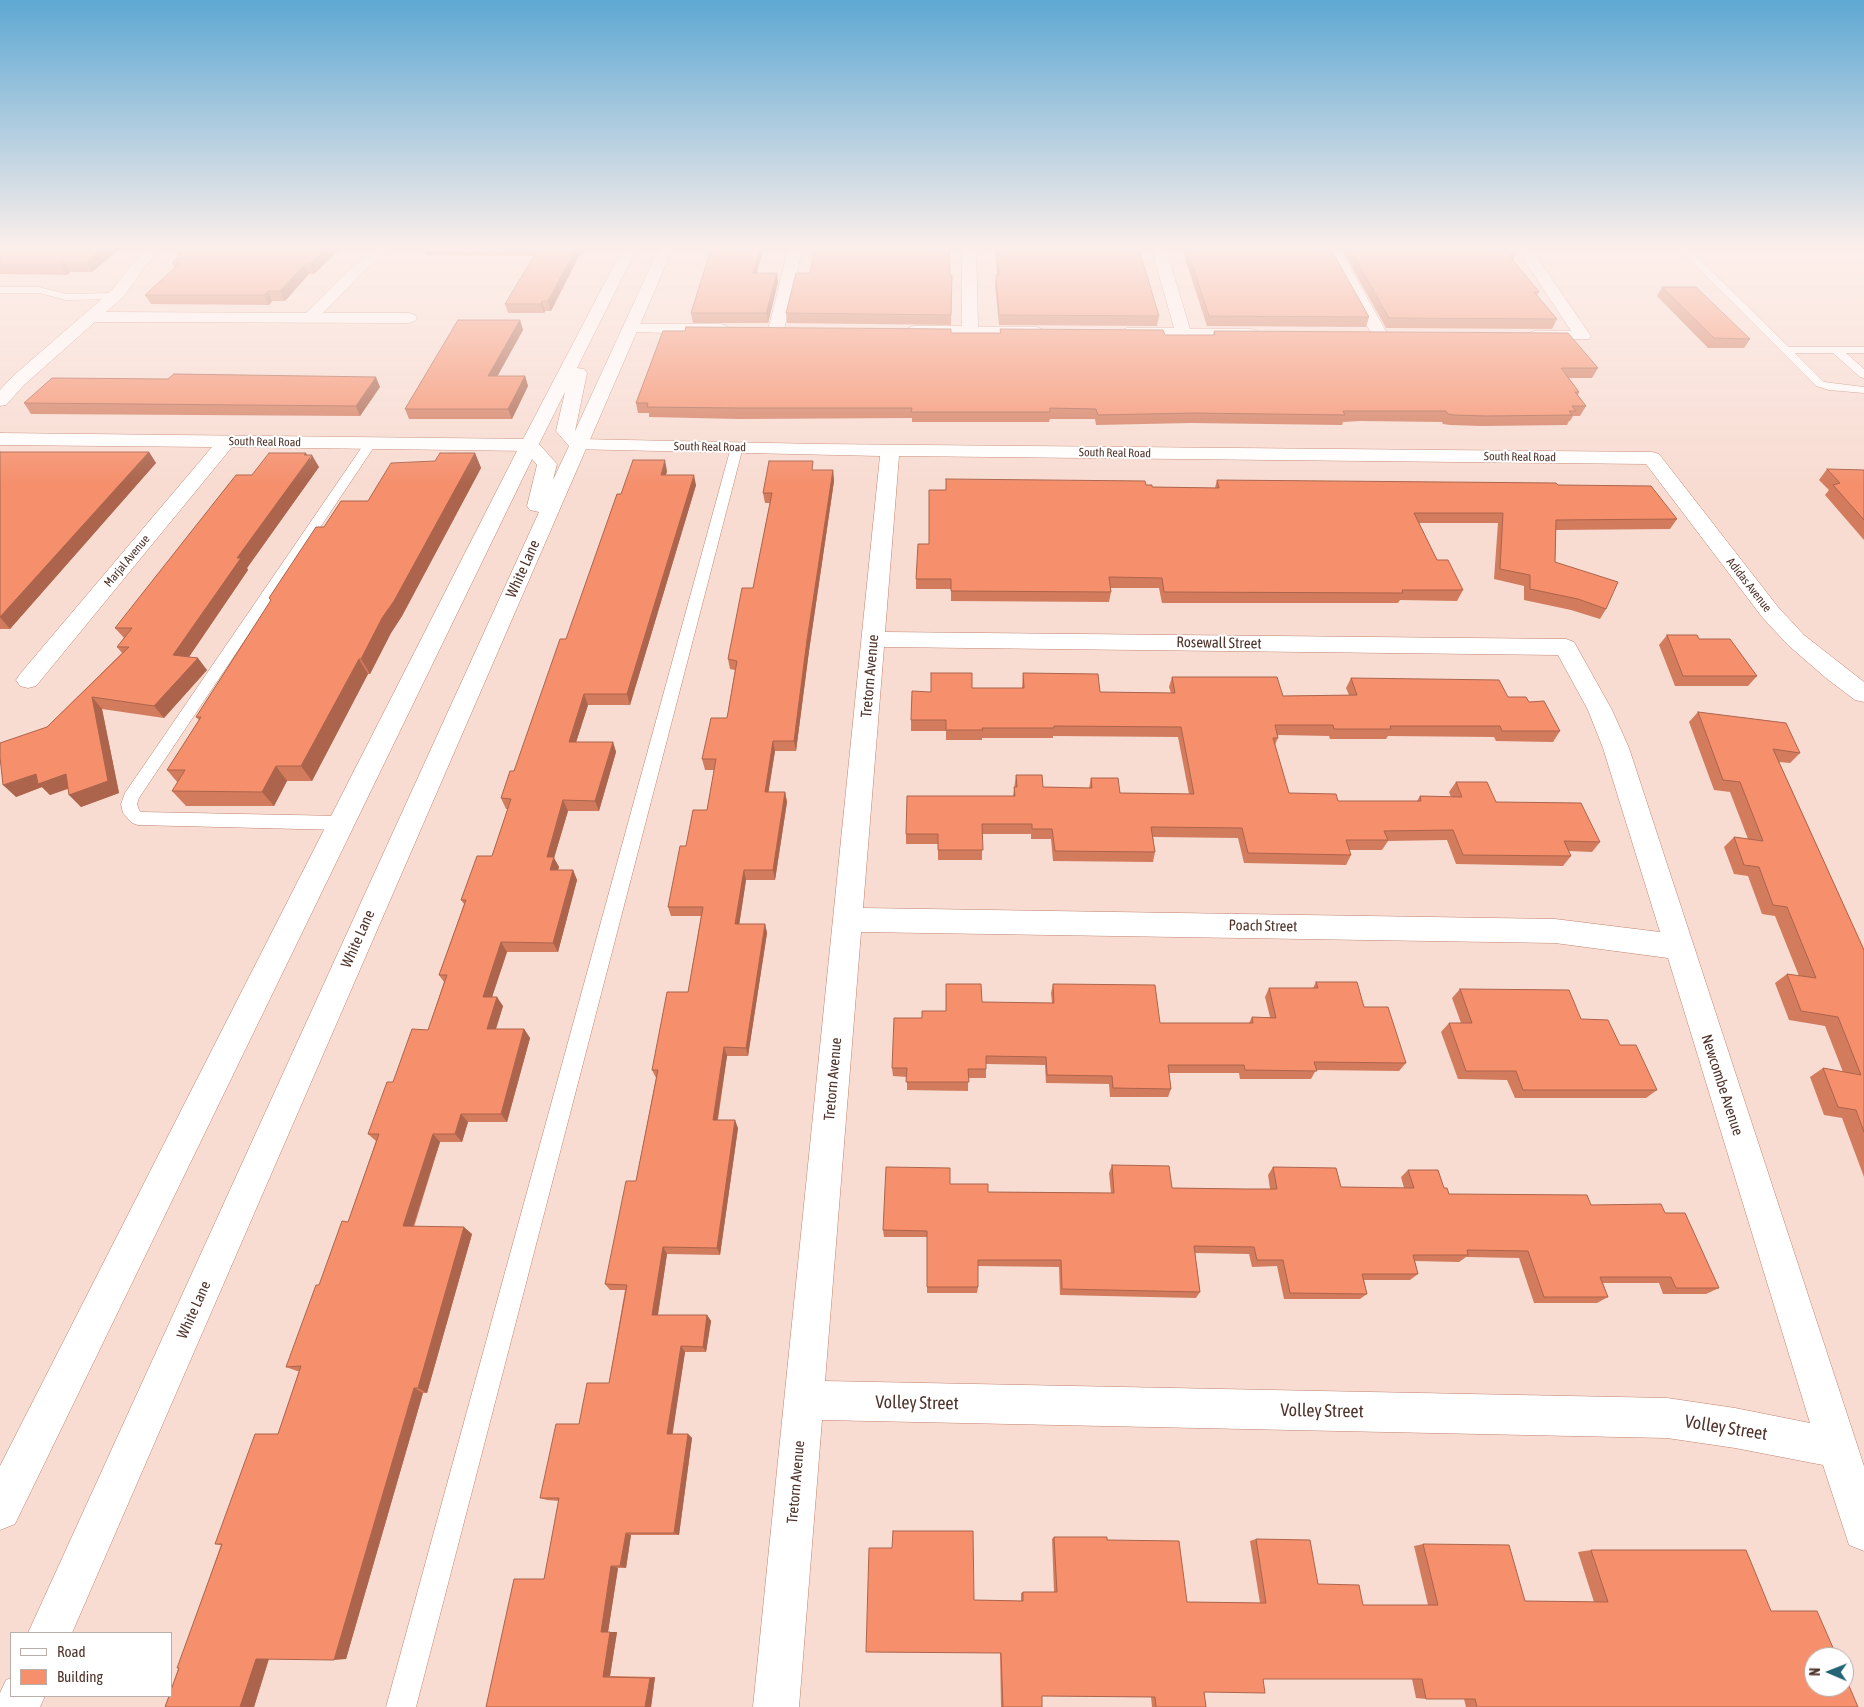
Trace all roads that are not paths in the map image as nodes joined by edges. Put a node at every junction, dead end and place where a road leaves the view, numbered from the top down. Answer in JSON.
{"nodes":[{"id":1,"x":82,"y":326,"type":"edge"},
{"id":2,"x":591,"y":326,"type":"edge"},
{"id":3,"x":624,"y":326,"type":"edge"},
{"id":4,"x":676,"y":326,"type":"edge"},
{"id":5,"x":777,"y":326,"type":"edge"},
{"id":6,"x":970,"y":326,"type":"edge"},
{"id":7,"x":1181,"y":326,"type":"edge"},
{"id":8,"x":1375,"y":326,"type":"edge"},
{"id":9,"x":1576,"y":326,"type":"edge"},
{"id":10,"x":1761,"y":326,"type":"edge"},
{"id":11,"x":737,"y":330,"type":"edge"},
{"id":12,"x":756,"y":330,"type":"edge"},
{"id":13,"x":776,"y":330,"type":"junction"},
{"id":14,"x":795,"y":330,"type":"edge"},
{"id":15,"x":902,"y":331,"type":"edge"},
{"id":16,"x":970,"y":331,"type":"junction"},
{"id":17,"x":1048,"y":332,"type":"edge"},
{"id":18,"x":1115,"y":332,"type":"edge"},
{"id":19,"x":1183,"y":333,"type":"junction"},
{"id":20,"x":1271,"y":334,"type":"edge"},
{"id":21,"x":1360,"y":334,"type":"edge"},
{"id":22,"x":1380,"y":335,"type":"junction"},
{"id":23,"x":1399,"y":335,"type":"edge"},
{"id":24,"x":1515,"y":336,"type":"edge"},
{"id":25,"x":585,"y":337,"type":"junction"},
{"id":26,"x":1785,"y":350,"type":"junction"},
{"id":27,"x":1836,"y":350,"type":"junction"},
{"id":28,"x":1864,"y":350,"type":"edge"},
{"id":29,"x":1864,"y":375,"type":"edge"},
{"id":30,"x":1864,"y":390,"type":"edge"},
{"id":31,"x":0,"y":401,"type":"edge"},
{"id":32,"x":0,"y":439,"type":"edge"},
{"id":33,"x":227,"y":442,"type":"junction"},
{"id":34,"x":370,"y":444,"type":"junction"},
{"id":35,"x":578,"y":445,"type":"junction"},
{"id":36,"x":529,"y":446,"type":"junction"},
{"id":37,"x":738,"y":447,"type":"junction"},
{"id":38,"x":890,"y":451,"type":"junction"},
{"id":39,"x":1652,"y":458,"type":"joint"},
{"id":40,"x":521,"y":573,"type":"junction"},
{"id":41,"x":873,"y":639,"type":"junction"},
{"id":42,"x":1566,"y":646,"type":"joint"},
{"id":43,"x":28,"y":680,"type":"dead end"},
{"id":44,"x":1864,"y":694,"type":"edge"},
{"id":45,"x":341,"y":823,"type":"junction"},
{"id":46,"x":847,"y":920,"type":"junction"},
{"id":47,"x":1678,"y":947,"type":"junction"},
{"id":48,"x":804,"y":1400,"type":"junction"},
{"id":49,"x":1838,"y":1448,"type":"junction"},
{"id":50,"x":0,"y":1509,"type":"edge"},
{"id":51,"x":1864,"y":1530,"type":"edge"},
{"id":52,"x":50,"y":1632,"type":"edge"},
{"id":53,"x":401,"y":1707,"type":"edge"},
{"id":54,"x":776,"y":1707,"type":"edge"}],
"edges":[{"from":1,"to":31,"type":"street"},
{"from":2,"to":25,"type":"street"},
{"from":3,"to":35,"type":"street","name":"White Lane"},
{"from":4,"to":11,"type":"street"},
{"from":5,"to":13,"type":"street"},
{"from":6,"to":16,"type":"street"},
{"from":7,"to":19,"type":"street"},
{"from":8,"to":22,"type":"street"},
{"from":9,"to":24,"type":"street"},
{"from":10,"to":26,"type":"lane"},
{"from":12,"to":13,"type":"street"},
{"from":13,"to":14,"type":"street"},
{"from":15,"to":16,"type":"street"},
{"from":16,"to":17,"type":"street"},
{"from":18,"to":19,"type":"street"},
{"from":19,"to":20,"type":"street"},
{"from":21,"to":22,"type":"street"},
{"from":22,"to":23,"type":"street"},
{"from":25,"to":35,"type":"street"},
{"from":25,"to":36,"type":"street"},
{"from":26,"to":27,"type":"lane"},
{"from":26,"to":30,"type":"lane"},
{"from":27,"to":28,"type":"lane"},
{"from":27,"to":29,"type":"lane"},
{"from":32,"to":33,"type":"street","name":"South Real Road"},
{"from":33,"to":34,"type":"street","name":"South Real Road"},
{"from":33,"to":43,"type":"street","name":"Marjal Avenue"},
{"from":34,"to":36,"type":"street","name":"South Real Road"},
{"from":34,"to":45,"type":"lane"},
{"from":35,"to":37,"type":"street","name":"South Real Road"},
{"from":35,"to":40,"type":"street","name":"White Lane"},
{"from":36,"to":40,"type":"street"},
{"from":36,"to":45,"type":"street"},
{"from":37,"to":38,"type":"street","name":"South Real Road"},
{"from":37,"to":53,"type":"lane"},
{"from":38,"to":39,"type":"street","name":"South Real Road"},
{"from":38,"to":41,"type":"street","name":"Tretorn Avenue"},
{"from":39,"to":44,"type":"street","name":"Adidas Avenue"},
{"from":40,"to":52,"type":"street","name":"White Lane"},
{"from":41,"to":42,"type":"street","name":"Rosewall Street"},
{"from":41,"to":46,"type":"street","name":"Tretorn Avenue"},
{"from":42,"to":47,"type":"street","name":"Newcombe Avenue"},
{"from":45,"to":50,"type":"street"},
{"from":46,"to":47,"type":"street","name":"Poach Street"},
{"from":46,"to":48,"type":"street","name":"Tretorn Avenue"},
{"from":47,"to":49,"type":"street","name":"Newcombe Avenue"},
{"from":48,"to":49,"type":"street","name":"Volley Street"},
{"from":48,"to":54,"type":"street","name":"Tretorn Avenue"},
{"from":49,"to":51,"type":"street","name":"Newcombe Avenue"}]}
